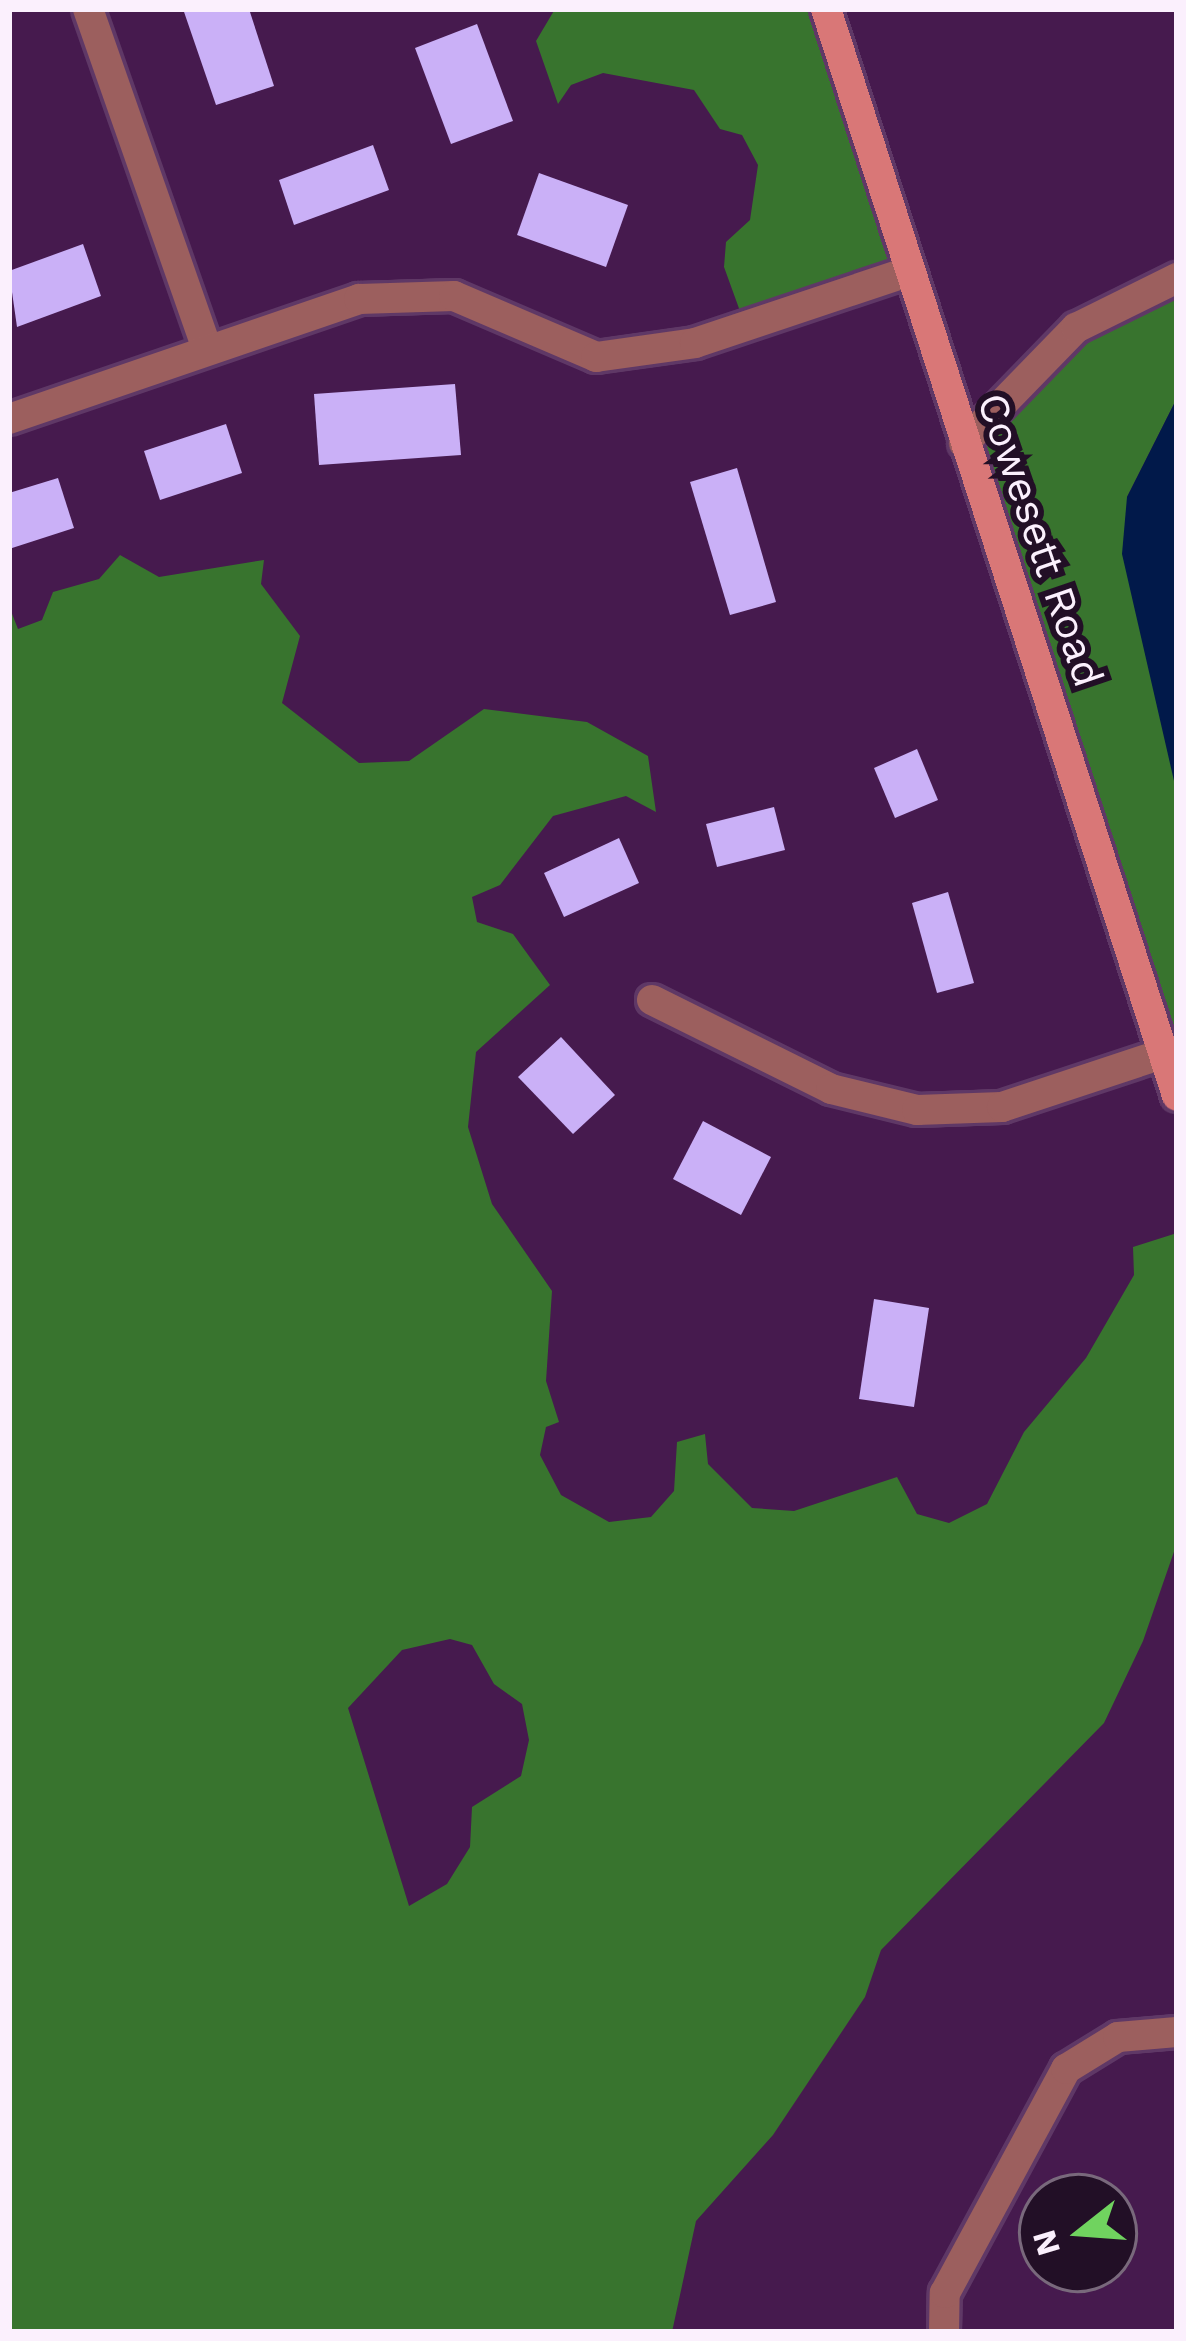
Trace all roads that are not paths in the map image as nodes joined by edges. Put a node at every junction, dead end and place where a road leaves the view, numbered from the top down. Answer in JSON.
{"nodes":[{"id":1,"x":88,"y":9,"type":"edge"},
{"id":2,"x":826,"y":9,"type":"edge"},
{"id":3,"x":904,"y":273,"type":"junction"},
{"id":4,"x":1177,"y":278,"type":"edge"},
{"id":5,"x":205,"y":343,"type":"junction"},
{"id":6,"x":9,"y":419,"type":"edge"},
{"id":7,"x":964,"y":443,"type":"junction"},
{"id":8,"x":652,"y":1000,"type":"dead end"},
{"id":9,"x":1162,"y":1054,"type":"junction"},
{"id":10,"x":1177,"y":1096,"type":"edge"},
{"id":11,"x":1177,"y":2032,"type":"edge"},
{"id":12,"x":944,"y":2332,"type":"edge"}],
"edges":[{"from":1,"to":5,"type":"street"},
{"from":2,"to":3,"type":"main road","name":"Cowesett Road"},
{"from":3,"to":5,"type":"street"},
{"from":3,"to":7,"type":"main road","name":"Cowesett Road"},
{"from":4,"to":7,"type":"street"},
{"from":5,"to":6,"type":"street"},
{"from":7,"to":9,"type":"main road","name":"Cowesett Road"},
{"from":8,"to":9,"type":"street"},
{"from":9,"to":10,"type":"main road","name":"Cowesett Road"},
{"from":11,"to":12,"type":"street"}]}
